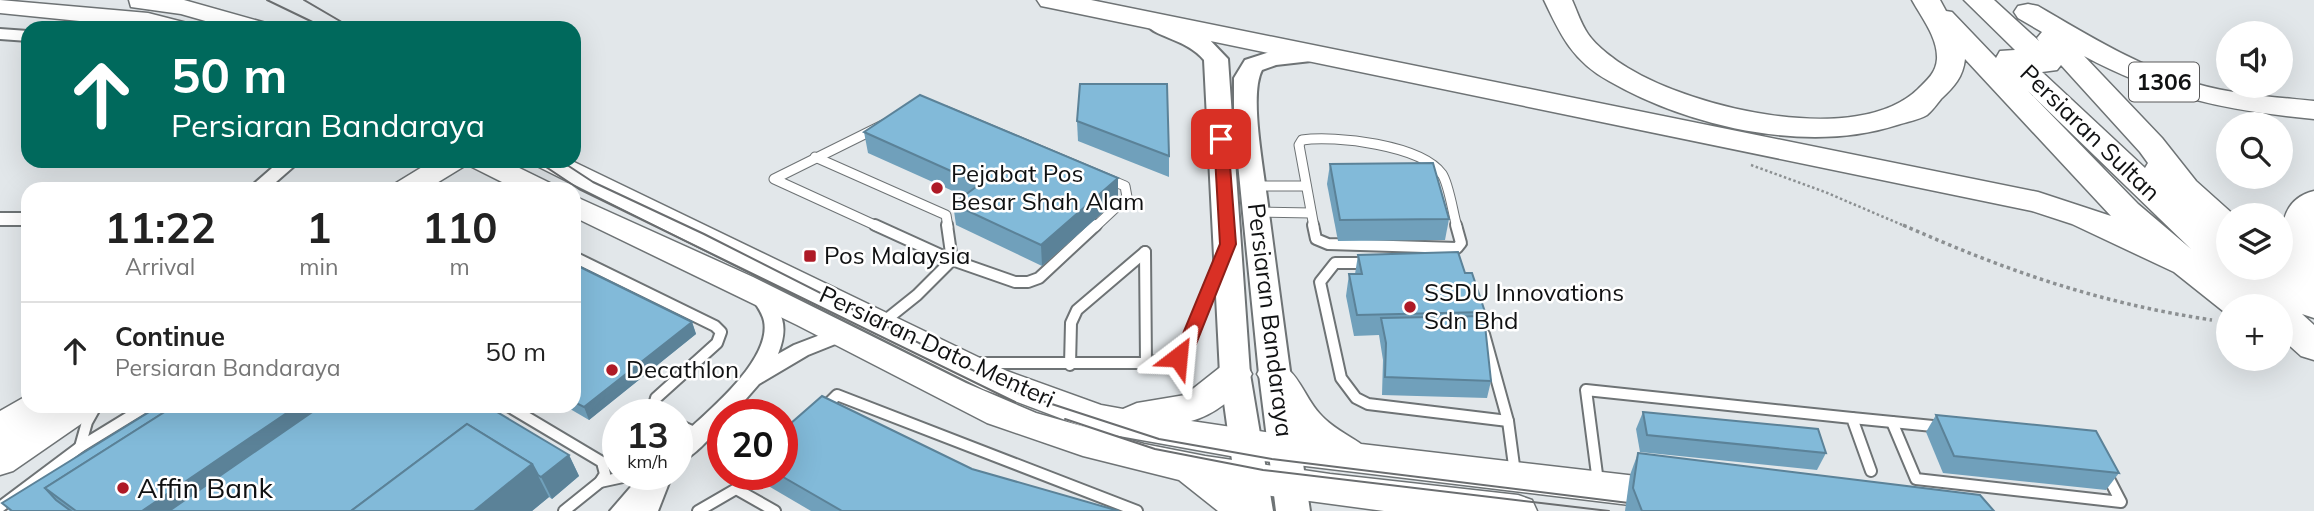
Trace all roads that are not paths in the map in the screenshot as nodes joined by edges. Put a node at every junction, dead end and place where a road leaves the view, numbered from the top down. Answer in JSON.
{"nodes":[{"id":1,"x":117,"y":0,"type":"edge"},
{"id":2,"x":1051,"y":0,"type":"edge"},
{"id":3,"x":1558,"y":0,"type":"edge"},
{"id":4,"x":1926,"y":0,"type":"edge"},
{"id":5,"x":1952,"y":0,"type":"edge"},
{"id":6,"x":1978,"y":0,"type":"edge"},
{"id":7,"x":0,"y":6,"type":"edge"},
{"id":8,"x":2021,"y":6,"type":"edge"},
{"id":9,"x":1119,"y":15,"type":"junction"},
{"id":10,"x":152,"y":21,"type":"edge"},
{"id":11,"x":232,"y":21,"type":"edge"},
{"id":12,"x":0,"y":34,"type":"edge"},
{"id":13,"x":21,"y":36,"type":"edge"},
{"id":14,"x":1312,"y":55,"type":"junction"},
{"id":15,"x":1216,"y":59,"type":"junction"},
{"id":16,"x":1254,"y":65,"type":"junction"},
{"id":17,"x":2314,"y":110,"type":"edge"},
{"id":18,"x":815,"y":157,"type":"junction"},
{"id":19,"x":282,"y":168,"type":"edge"},
{"id":20,"x":410,"y":168,"type":"edge"},
{"id":21,"x":441,"y":168,"type":"edge"},
{"id":22,"x":473,"y":168,"type":"edge"},
{"id":23,"x":498,"y":168,"type":"edge"},
{"id":24,"x":563,"y":168,"type":"edge"},
{"id":25,"x":266,"y":182,"type":"edge"},
{"id":26,"x":397,"y":182,"type":"edge"},
{"id":27,"x":418,"y":182,"type":"edge"},
{"id":28,"x":451,"y":182,"type":"edge"},
{"id":29,"x":526,"y":182,"type":"edge"},
{"id":30,"x":1306,"y":186,"type":"junction"},
{"id":31,"x":2187,"y":192,"type":"junction"},
{"id":32,"x":1255,"y":199,"type":"junction"},
{"id":33,"x":2314,"y":201,"type":"edge"},
{"id":34,"x":581,"y":208,"type":"edge"},
{"id":35,"x":1311,"y":213,"type":"junction"},
{"id":36,"x":2216,"y":217,"type":"edge"},
{"id":37,"x":0,"y":219,"type":"edge"},
{"id":38,"x":21,"y":219,"type":"edge"},
{"id":39,"x":1228,"y":244,"type":"junction"},
{"id":40,"x":2216,"y":254,"type":"edge"},
{"id":41,"x":581,"y":260,"type":"edge"},
{"id":42,"x":952,"y":260,"type":"junction"},
{"id":43,"x":1374,"y":263,"type":"edge"},
{"id":44,"x":2186,"y":264,"type":"junction"},
{"id":45,"x":2244,"y":280,"type":"edge"},
{"id":46,"x":2286,"y":280,"type":"edge"},
{"id":47,"x":2314,"y":280,"type":"edge"},
{"id":48,"x":758,"y":292,"type":"junction"},
{"id":49,"x":2258,"y":294,"type":"edge"},
{"id":50,"x":2216,"y":300,"type":"edge"},
{"id":51,"x":2314,"y":305,"type":"edge"},
{"id":52,"x":1480,"y":318,"type":"edge"},
{"id":53,"x":882,"y":324,"type":"junction"},
{"id":54,"x":2293,"y":327,"type":"edge"},
{"id":55,"x":841,"y":334,"type":"junction"},
{"id":56,"x":2293,"y":345,"type":"edge"},
{"id":57,"x":2314,"y":347,"type":"edge"},
{"id":58,"x":2314,"y":360,"type":"edge"},
{"id":59,"x":960,"y":362,"type":"junction"},
{"id":60,"x":1146,"y":363,"type":"junction"},
{"id":61,"x":1070,"y":365,"type":"junction"},
{"id":62,"x":1236,"y":374,"type":"junction"},
{"id":63,"x":1274,"y":374,"type":"junction"},
{"id":64,"x":750,"y":380,"type":"junction"},
{"id":65,"x":656,"y":399,"type":"edge"},
{"id":66,"x":24,"y":413,"type":"edge"},
{"id":67,"x":70,"y":413,"type":"edge"},
{"id":68,"x":92,"y":413,"type":"edge"},
{"id":69,"x":136,"y":413,"type":"edge"},
{"id":70,"x":520,"y":413,"type":"edge"},
{"id":71,"x":1852,"y":418,"type":"junction"},
{"id":72,"x":810,"y":421,"type":"edge"},
{"id":73,"x":1112,"y":421,"type":"junction"},
{"id":74,"x":1508,"y":421,"type":"junction"},
{"id":75,"x":1892,"y":422,"type":"junction"},
{"id":76,"x":1958,"y":428,"type":"edge"},
{"id":77,"x":0,"y":429,"type":"edge"},
{"id":78,"x":693,"y":432,"type":"edge"},
{"id":79,"x":698,"y":434,"type":"junction"},
{"id":80,"x":693,"y":439,"type":"edge"},
{"id":81,"x":80,"y":447,"type":"junction"},
{"id":82,"x":1353,"y":458,"type":"junction"},
{"id":83,"x":0,"y":460,"type":"edge"},
{"id":84,"x":2102,"y":466,"type":"edge"},
{"id":85,"x":1871,"y":471,"type":"dead end"},
{"id":86,"x":1290,"y":481,"type":"edge"},
{"id":87,"x":600,"y":482,"type":"joint"},
{"id":88,"x":1250,"y":486,"type":"edge"},
{"id":89,"x":1599,"y":486,"type":"junction"},
{"id":90,"x":643,"y":490,"type":"edge"},
{"id":91,"x":653,"y":490,"type":"edge"},
{"id":92,"x":734,"y":490,"type":"edge"},
{"id":93,"x":738,"y":490,"type":"edge"},
{"id":94,"x":1516,"y":494,"type":"edge"},
{"id":95,"x":1703,"y":498,"type":"edge"},
{"id":96,"x":1444,"y":502,"type":"junction"},
{"id":97,"x":0,"y":508,"type":"edge"},
{"id":98,"x":565,"y":511,"type":"edge"},
{"id":99,"x":622,"y":511,"type":"edge"},
{"id":100,"x":646,"y":511,"type":"edge"},
{"id":101,"x":698,"y":511,"type":"edge"},
{"id":102,"x":775,"y":511,"type":"edge"},
{"id":103,"x":1137,"y":511,"type":"edge"},
{"id":104,"x":1328,"y":511,"type":"edge"}],
"edges":[{"from":1,"to":11,"type":"main road"},
{"from":2,"to":9,"type":"highway"},
{"from":3,"to":4,"type":"highway"},
{"from":4,"to":44,"type":"highway"},
{"from":5,"to":40,"type":"highway","name":"Persiaran Sultan"},
{"from":6,"to":31,"type":"highway","name":"Persiaran Sultan"},
{"from":7,"to":10,"type":"main road"},
{"from":8,"to":17,"type":"highway","number":"1306"},
{"from":8,"to":31,"type":"highway"},
{"from":9,"to":14,"type":"highway"},
{"from":9,"to":15,"type":"main road"},
{"from":12,"to":13,"type":"street"},
{"from":14,"to":16,"type":"main road"},
{"from":14,"to":44,"type":"highway"},
{"from":15,"to":16,"type":"main road"},
{"from":15,"to":39,"type":"main road","name":"Persiaran Bandaraya"},
{"from":16,"to":32,"type":"main road","name":"Persiaran Bandaraya"},
{"from":18,"to":42,"type":"lane"},
{"from":18,"to":42,"type":"lane"},
{"from":18,"to":42,"type":"lane"},
{"from":19,"to":25,"type":"street"},
{"from":20,"to":26,"type":"main road"},
{"from":21,"to":27,"type":"main road"},
{"from":22,"to":28,"type":"main road"},
{"from":23,"to":29,"type":"main road"},
{"from":24,"to":53,"type":"main road","name":"Persiaran Dato Menteri"},
{"from":30,"to":32,"type":"lane"},
{"from":30,"to":35,"type":"lane"},
{"from":30,"to":35,"type":"lane"},
{"from":31,"to":36,"type":"highway","name":"Persiaran Sultan"},
{"from":32,"to":35,"type":"lane"},
{"from":32,"to":63,"type":"main road","name":"Persiaran Bandaraya"},
{"from":33,"to":47,"type":"highway"},
{"from":34,"to":48,"type":"main road","name":"Persiaran Dato Menteri"},
{"from":37,"to":38,"type":"street"},
{"from":39,"to":60,"type":"lane"},
{"from":39,"to":62,"type":"main road","name":"Persiaran Bandaraya"},
{"from":41,"to":65,"type":"lane"},
{"from":42,"to":53,"type":"lane"},
{"from":43,"to":74,"type":"lane"},
{"from":44,"to":50,"type":"highway"},
{"from":45,"to":49,"type":"highway","name":"Persiaran Sultan"},
{"from":46,"to":51,"type":"highway"},
{"from":48,"to":55,"type":"main road","name":"Persiaran Dato Menteri"},
{"from":48,"to":64,"type":"street"},
{"from":52,"to":74,"type":"lane"},
{"from":53,"to":59,"type":"main road","name":"Persiaran Dato Menteri"},
{"from":54,"to":57,"type":"highway"},
{"from":55,"to":64,"type":"street"},
{"from":55,"to":88,"type":"main road","name":"Persiaran Dato Menteri"},
{"from":56,"to":58,"type":"highway"},
{"from":59,"to":61,"type":"lane"},
{"from":59,"to":73,"type":"main road","name":"Persiaran Dato Menteri"},
{"from":60,"to":61,"type":"lane"},
{"from":60,"to":61,"type":"lane"},
{"from":62,"to":73,"type":"main road"},
{"from":62,"to":88,"type":"main road","name":"Persiaran Bandaraya"},
{"from":63,"to":82,"type":"main road"},
{"from":63,"to":86,"type":"main road","name":"Persiaran Bandaraya"},
{"from":64,"to":79,"type":"street"},
{"from":66,"to":77,"type":"main road"},
{"from":67,"to":83,"type":"main road"},
{"from":68,"to":81,"type":"lane"},
{"from":69,"to":81,"type":"lane"},
{"from":70,"to":87,"type":"lane"},
{"from":71,"to":75,"type":"lane"},
{"from":71,"to":85,"type":"lane"},
{"from":71,"to":89,"type":"lane"},
{"from":72,"to":103,"type":"lane"},
{"from":73,"to":88,"type":"main road","name":"Persiaran Dato Menteri"},
{"from":74,"to":94,"type":"lane"},
{"from":75,"to":76,"type":"lane"},
{"from":75,"to":84,"type":"lane"},
{"from":78,"to":79,"type":"lane"},
{"from":79,"to":80,"type":"street"},
{"from":81,"to":97,"type":"lane"},
{"from":82,"to":86,"type":"main road","name":"Persiaran Dato Menteri"},
{"from":82,"to":94,"type":"main road","name":"Persiaran Dato Menteri"},
{"from":86,"to":88,"type":"main road","name":"Persiaran Dato Menteri"},
{"from":86,"to":96,"type":"main road","name":"Persiaran Dato Menteri"},
{"from":87,"to":98,"type":"lane"},
{"from":89,"to":94,"type":"main road"},
{"from":89,"to":95,"type":"main road"},
{"from":90,"to":99,"type":"street"},
{"from":91,"to":100,"type":"street"},
{"from":92,"to":101,"type":"lane"},
{"from":93,"to":102,"type":"lane"},
{"from":94,"to":96,"type":"main road","name":"Persiaran Dato Menteri"},
{"from":96,"to":104,"type":"main road"}]}
